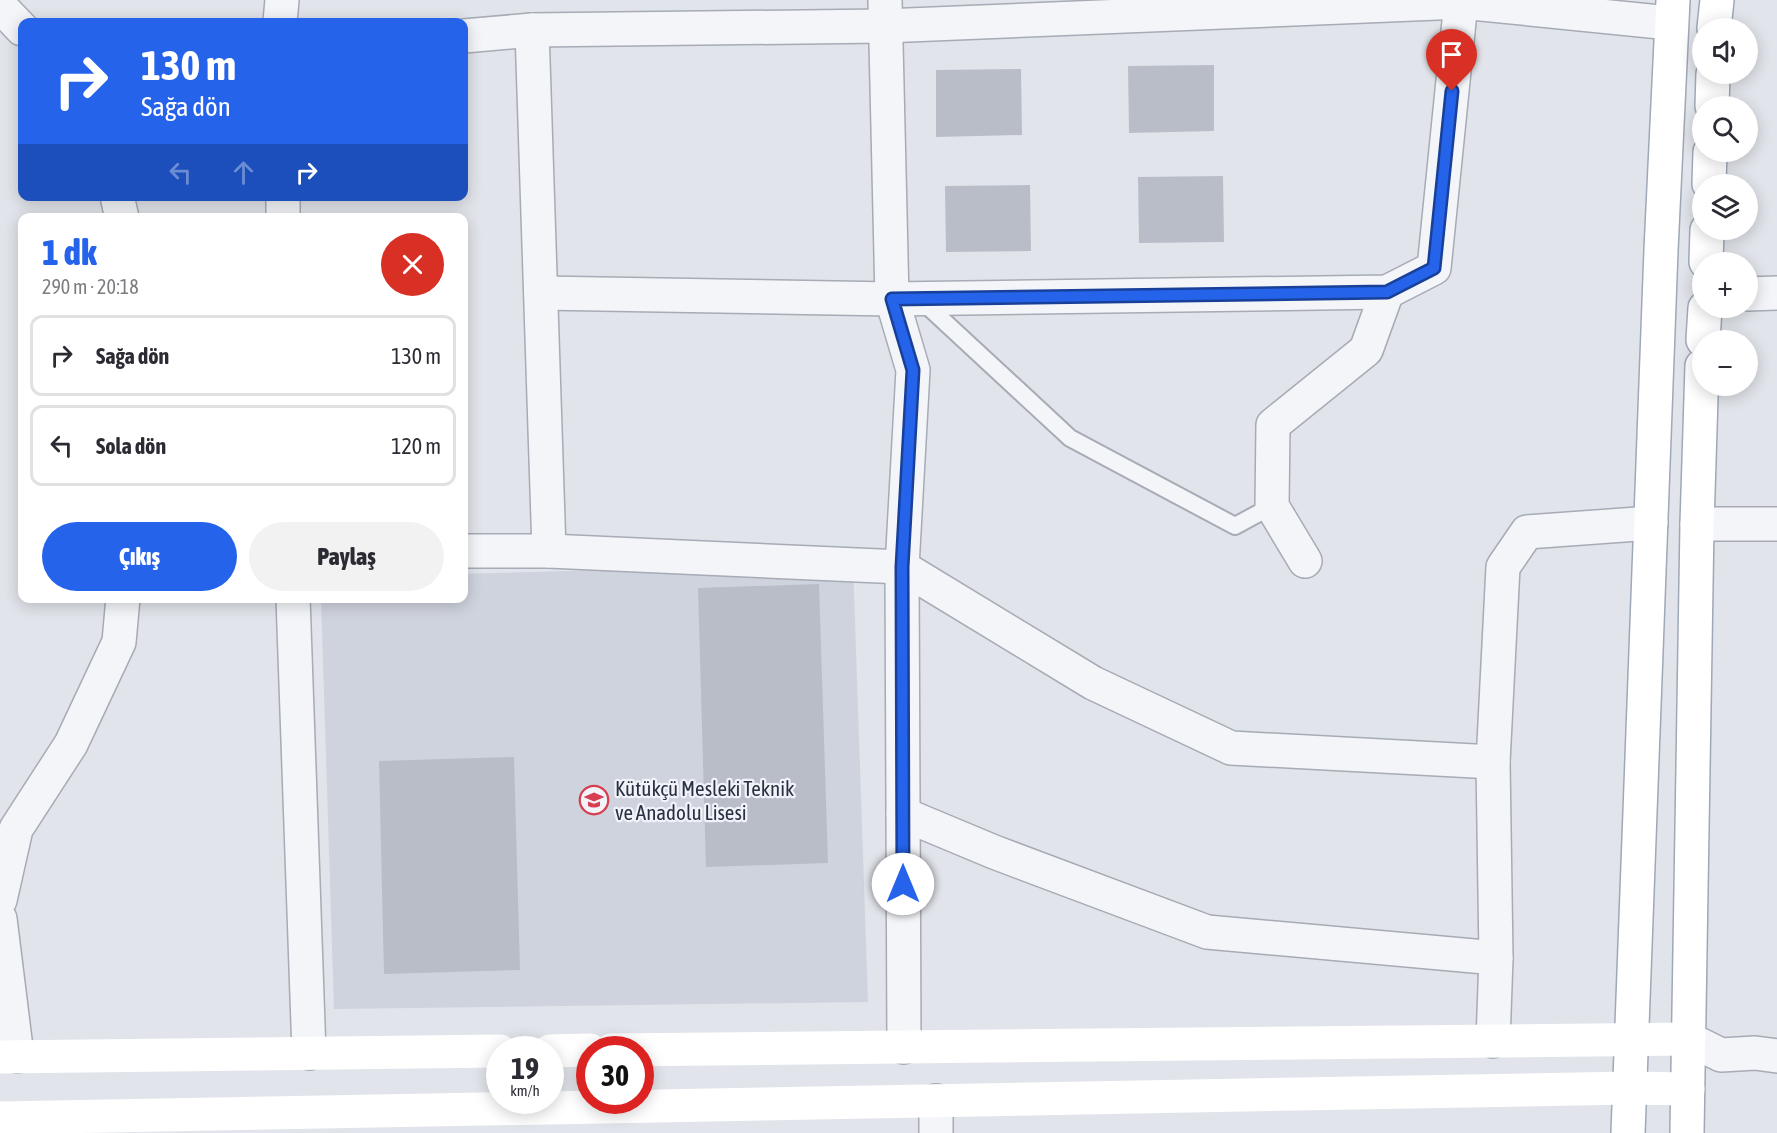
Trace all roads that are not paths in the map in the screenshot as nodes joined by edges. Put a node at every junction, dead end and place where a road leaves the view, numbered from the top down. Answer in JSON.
{"nodes":[{"id":1,"x":282,"y":0,"type":"edge"},
{"id":2,"x":1717,"y":0,"type":"edge"},
{"id":3,"x":1461,"y":1,"type":"edge"},
{"id":4,"x":0,"y":6,"type":"edge"},
{"id":5,"x":1160,"y":7,"type":"edge"},
{"id":6,"x":1672,"y":11,"type":"edge"},
{"id":7,"x":884,"y":13,"type":"edge"},
{"id":8,"x":625,"y":14,"type":"edge"},
{"id":9,"x":280,"y":18,"type":"edge"},
{"id":10,"x":1715,"y":18,"type":"edge"},
{"id":11,"x":18,"y":25,"type":"edge"},
{"id":12,"x":532,"y":30,"type":"junction"},
{"id":13,"x":468,"y":36,"type":"edge"},
{"id":14,"x":1387,"y":292,"type":"junction"},
{"id":15,"x":541,"y":293,"type":"junction"},
{"id":16,"x":1777,"y":293,"type":"edge"},
{"id":17,"x":1758,"y":294,"type":"edge"},
{"id":18,"x":905,"y":298,"type":"junction"},
{"id":19,"x":1701,"y":396,"type":"edge"},
{"id":20,"x":1272,"y":506,"type":"junction"},
{"id":21,"x":1650,"y":523,"type":"junction"},
{"id":22,"x":1697,"y":524,"type":"junction"},
{"id":23,"x":1777,"y":524,"type":"edge"},
{"id":24,"x":468,"y":551,"type":"edge"},
{"id":25,"x":549,"y":551,"type":"junction"},
{"id":26,"x":1305,"y":561,"type":"dead end"},
{"id":27,"x":902,"y":567,"type":"junction"},
{"id":28,"x":123,"y":603,"type":"edge"},
{"id":29,"x":293,"y":603,"type":"edge"},
{"id":30,"x":1494,"y":762,"type":"junction"},
{"id":31,"x":903,"y":814,"type":"junction"},
{"id":32,"x":0,"y":900,"type":"edge"},
{"id":33,"x":0,"y":919,"type":"edge"},
{"id":34,"x":1496,"y":958,"type":"junction"},
{"id":35,"x":1631,"y":1039,"type":"junction"},
{"id":36,"x":1689,"y":1039,"type":"junction"},
{"id":37,"x":1492,"y":1041,"type":"junction"},
{"id":38,"x":904,"y":1047,"type":"junction"},
{"id":39,"x":654,"y":1050,"type":"edge"},
{"id":40,"x":486,"y":1051,"type":"edge"},
{"id":41,"x":309,"y":1053,"type":"junction"},
{"id":42,"x":1721,"y":1055,"type":"junction"},
{"id":43,"x":9,"y":1056,"type":"edge"},
{"id":44,"x":1777,"y":1056,"type":"edge"},
{"id":45,"x":1629,"y":1088,"type":"junction"},
{"id":46,"x":1688,"y":1089,"type":"junction"},
{"id":47,"x":936,"y":1101,"type":"junction"},
{"id":48,"x":0,"y":1118,"type":"edge"},
{"id":49,"x":317,"y":1123,"type":"edge"},
{"id":50,"x":115,"y":1124,"type":"edge"},
{"id":51,"x":936,"y":1133,"type":"edge"},
{"id":52,"x":1628,"y":1133,"type":"edge"},
{"id":53,"x":1687,"y":1133,"type":"edge"}],
"edges":[{"from":1,"to":9,"type":"street"},
{"from":2,"to":10,"type":"main road"},
{"from":3,"to":5,"type":"street"},
{"from":3,"to":6,"type":"street"},
{"from":3,"to":14,"type":"street"},
{"from":4,"to":11,"type":"street"},
{"from":5,"to":7,"type":"street"},
{"from":6,"to":21,"type":"main road"},
{"from":7,"to":8,"type":"street"},
{"from":7,"to":18,"type":"street"},
{"from":8,"to":12,"type":"street"},
{"from":12,"to":13,"type":"street"},
{"from":12,"to":15,"type":"street"},
{"from":14,"to":18,"type":"street"},
{"from":14,"to":20,"type":"street"},
{"from":15,"to":18,"type":"street"},
{"from":15,"to":25,"type":"street"},
{"from":16,"to":17,"type":"street"},
{"from":18,"to":20,"type":"lane"},
{"from":18,"to":27,"type":"street"},
{"from":19,"to":22,"type":"main road"},
{"from":20,"to":26,"type":"street"},
{"from":21,"to":30,"type":"street"},
{"from":21,"to":35,"type":"main road"},
{"from":22,"to":23,"type":"street"},
{"from":22,"to":36,"type":"main road"},
{"from":24,"to":25,"type":"street"},
{"from":25,"to":27,"type":"street"},
{"from":27,"to":30,"type":"street"},
{"from":27,"to":31,"type":"street"},
{"from":28,"to":32,"type":"street"},
{"from":29,"to":41,"type":"street"},
{"from":30,"to":34,"type":"street"},
{"from":31,"to":34,"type":"street"},
{"from":31,"to":38,"type":"street"},
{"from":33,"to":43,"type":"street"},
{"from":34,"to":37,"type":"street"},
{"from":35,"to":36,"type":"main road"},
{"from":35,"to":37,"type":"main road"},
{"from":35,"to":45,"type":"main road"},
{"from":36,"to":42,"type":"street"},
{"from":36,"to":46,"type":"main road"},
{"from":37,"to":38,"type":"main road"},
{"from":38,"to":39,"type":"main road"},
{"from":40,"to":41,"type":"main road"},
{"from":41,"to":43,"type":"main road"},
{"from":42,"to":44,"type":"street"},
{"from":42,"to":46,"type":"street"},
{"from":45,"to":46,"type":"main road"},
{"from":45,"to":47,"type":"main road"},
{"from":45,"to":52,"type":"main road"},
{"from":46,"to":53,"type":"main road"},
{"from":47,"to":49,"type":"main road"},
{"from":47,"to":51,"type":"street"},
{"from":48,"to":50,"type":"main road"},
{"from":49,"to":50,"type":"main road"}]}
